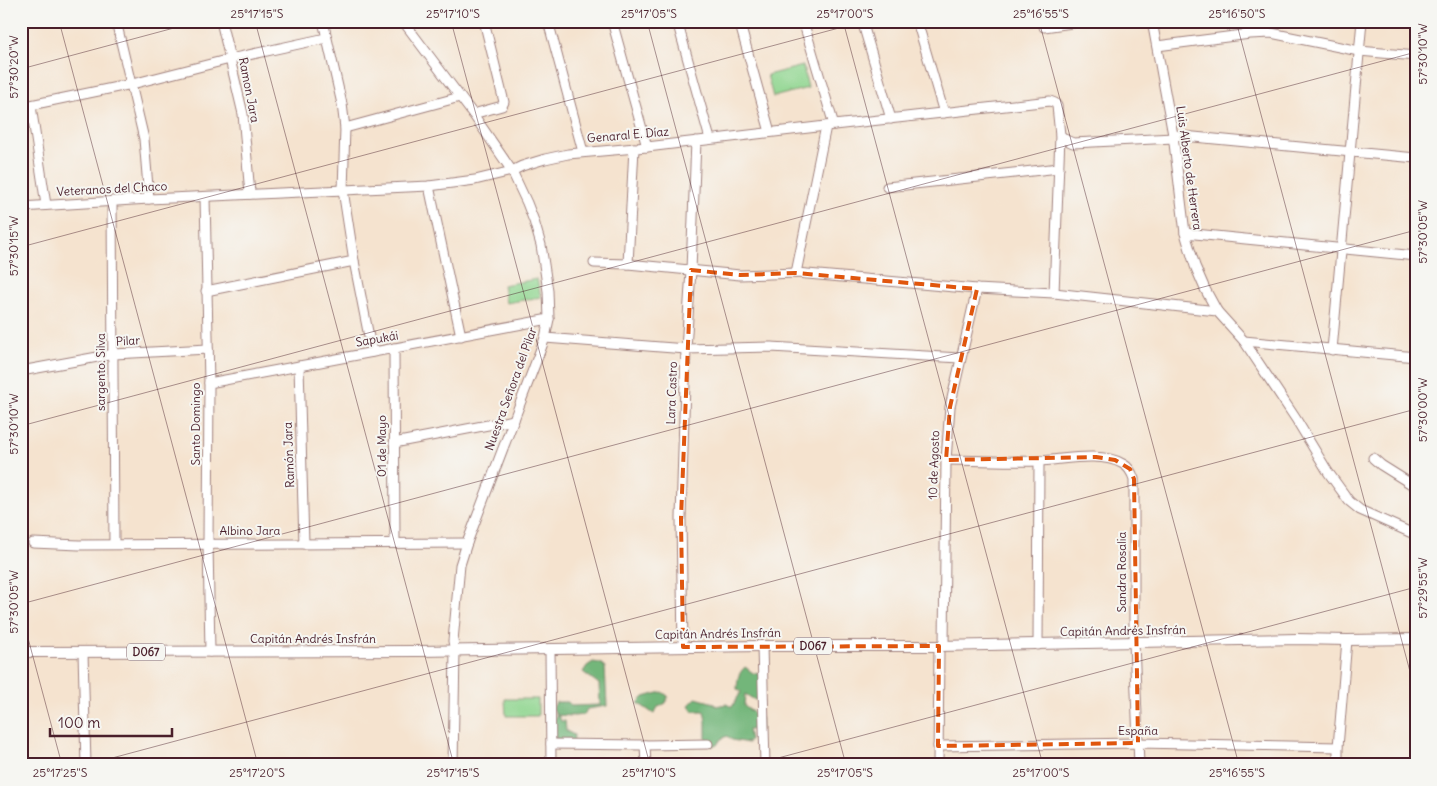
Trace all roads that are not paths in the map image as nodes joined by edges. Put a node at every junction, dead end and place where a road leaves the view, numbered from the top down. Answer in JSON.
{"nodes":[{"id":1,"x":116,"y":21,"type":"edge"},
{"id":2,"x":221,"y":21,"type":"edge"},
{"id":3,"x":323,"y":21,"type":"edge"},
{"id":4,"x":403,"y":21,"type":"edge"},
{"id":5,"x":484,"y":21,"type":"edge"},
{"id":6,"x":548,"y":21,"type":"edge"},
{"id":7,"x":612,"y":21,"type":"edge"},
{"id":8,"x":677,"y":21,"type":"edge"},
{"id":9,"x":739,"y":21,"type":"edge"},
{"id":10,"x":803,"y":21,"type":"edge"},
{"id":11,"x":862,"y":21,"type":"edge"},
{"id":12,"x":917,"y":21,"type":"edge"},
{"id":13,"x":1086,"y":21,"type":"edge"},
{"id":14,"x":1152,"y":21,"type":"edge"},
{"id":15,"x":1362,"y":21,"type":"edge"},
{"id":16,"x":1044,"y":27,"type":"dead end"},
{"id":17,"x":326,"y":38,"type":"junction"},
{"id":18,"x":1157,"y":46,"type":"junction"},
{"id":19,"x":1359,"y":51,"type":"junction"},
{"id":20,"x":1416,"y":56,"type":"edge"},
{"id":21,"x":230,"y":59,"type":"junction"},
{"id":22,"x":132,"y":84,"type":"junction"},
{"id":23,"x":460,"y":97,"type":"junction"},
{"id":24,"x":26,"y":106,"type":"edge"},
{"id":25,"x":944,"y":112,"type":"junction"},
{"id":26,"x":473,"y":114,"type":"junction"},
{"id":27,"x":891,"y":119,"type":"junction"},
{"id":28,"x":830,"y":125,"type":"junction"},
{"id":29,"x":345,"y":128,"type":"junction"},
{"id":30,"x":770,"y":132,"type":"junction"},
{"id":31,"x":1060,"y":135,"type":"junction"},
{"id":32,"x":1173,"y":136,"type":"junction"},
{"id":33,"x":710,"y":138,"type":"junction"},
{"id":34,"x":696,"y":141,"type":"junction"},
{"id":35,"x":647,"y":147,"type":"junction"},
{"id":36,"x":634,"y":148,"type":"junction"},
{"id":37,"x":583,"y":152,"type":"junction"},
{"id":38,"x":1350,"y":152,"type":"junction"},
{"id":39,"x":1416,"y":158,"type":"edge"},
{"id":40,"x":1059,"y":168,"type":"junction"},
{"id":41,"x":512,"y":171,"type":"junction"},
{"id":42,"x":429,"y":186,"type":"junction"},
{"id":43,"x":887,"y":187,"type":"dead end"},
{"id":44,"x":343,"y":190,"type":"junction"},
{"id":45,"x":250,"y":194,"type":"junction"},
{"id":46,"x":205,"y":197,"type":"junction"},
{"id":47,"x":149,"y":198,"type":"junction"},
{"id":48,"x":112,"y":201,"type":"junction"},
{"id":49,"x":46,"y":205,"type":"junction"},
{"id":50,"x":21,"y":207,"type":"edge"},
{"id":51,"x":1185,"y":233,"type":"junction"},
{"id":52,"x":1341,"y":249,"type":"junction"},
{"id":53,"x":1416,"y":256,"type":"edge"},
{"id":54,"x":354,"y":261,"type":"junction"},
{"id":55,"x":594,"y":263,"type":"dead end"},
{"id":56,"x":628,"y":264,"type":"junction"},
{"id":57,"x":691,"y":270,"type":"junction"},
{"id":58,"x":796,"y":273,"type":"junction"},
{"id":59,"x":976,"y":289,"type":"junction"},
{"id":60,"x":206,"y":291,"type":"junction"},
{"id":61,"x":1054,"y":293,"type":"junction"},
{"id":62,"x":1217,"y":311,"type":"junction"},
{"id":63,"x":550,"y":320,"type":"junction"},
{"id":64,"x":461,"y":336,"type":"junction"},
{"id":65,"x":545,"y":338,"type":"junction"},
{"id":66,"x":1244,"y":341,"type":"junction"},
{"id":67,"x":394,"y":348,"type":"junction"},
{"id":68,"x":208,"y":349,"type":"junction"},
{"id":69,"x":686,"y":349,"type":"junction"},
{"id":70,"x":1332,"y":350,"type":"junction"},
{"id":71,"x":372,"y":352,"type":"junction"},
{"id":72,"x":114,"y":354,"type":"junction"},
{"id":73,"x":1416,"y":357,"type":"edge"},
{"id":74,"x":960,"y":358,"type":"junction"},
{"id":75,"x":21,"y":363,"type":"edge"},
{"id":76,"x":299,"y":366,"type":"junction"},
{"id":77,"x":21,"y":371,"type":"edge"},
{"id":78,"x":209,"y":383,"type":"junction"},
{"id":79,"x":514,"y":420,"type":"junction"},
{"id":80,"x":394,"y":443,"type":"junction"},
{"id":81,"x":1373,"y":458,"type":"dead end"},
{"id":82,"x":946,"y":460,"type":"junction"},
{"id":83,"x":1040,"y":461,"type":"junction"},
{"id":84,"x":1416,"y":487,"type":"edge"},
{"id":85,"x":1416,"y":536,"type":"edge"},
{"id":86,"x":33,"y":543,"type":"dead end"},
{"id":87,"x":395,"y":543,"type":"junction"},
{"id":88,"x":466,"y":543,"type":"junction"},
{"id":89,"x":114,"y":544,"type":"junction"},
{"id":90,"x":208,"y":544,"type":"junction"},
{"id":91,"x":304,"y":544,"type":"junction"},
{"id":92,"x":1416,"y":639,"type":"edge"},
{"id":93,"x":1347,"y":640,"type":"junction"},
{"id":94,"x":1134,"y":643,"type":"junction"},
{"id":95,"x":1038,"y":645,"type":"junction"},
{"id":96,"x":762,"y":646,"type":"junction"},
{"id":97,"x":942,"y":646,"type":"junction"},
{"id":98,"x":684,"y":647,"type":"junction"},
{"id":99,"x":456,"y":650,"type":"junction"},
{"id":100,"x":550,"y":650,"type":"junction"},
{"id":101,"x":21,"y":652,"type":"edge"},
{"id":102,"x":83,"y":652,"type":"junction"},
{"id":103,"x":210,"y":652,"type":"junction"},
{"id":104,"x":1138,"y":743,"type":"junction"},
{"id":105,"x":550,"y":744,"type":"junction"},
{"id":106,"x":708,"y":744,"type":"dead end"},
{"id":107,"x":646,"y":745,"type":"junction"},
{"id":108,"x":938,"y":746,"type":"junction"},
{"id":109,"x":1338,"y":746,"type":"junction"},
{"id":110,"x":86,"y":765,"type":"edge"},
{"id":111,"x":453,"y":765,"type":"edge"},
{"id":112,"x":551,"y":765,"type":"edge"},
{"id":113,"x":646,"y":765,"type":"edge"},
{"id":114,"x":764,"y":765,"type":"edge"},
{"id":115,"x":938,"y":765,"type":"edge"},
{"id":116,"x":1138,"y":765,"type":"edge"},
{"id":117,"x":1338,"y":765,"type":"edge"}],
"edges":[{"from":1,"to":22,"type":"street"},
{"from":2,"to":21,"type":"street","name":"Ramon Jara"},
{"from":3,"to":17,"type":"street"},
{"from":4,"to":23,"type":"street","name":"Nuestra Señora del Pilar"},
{"from":5,"to":26,"type":"street"},
{"from":6,"to":37,"type":"street"},
{"from":7,"to":35,"type":"street"},
{"from":8,"to":33,"type":"street"},
{"from":9,"to":30,"type":"street"},
{"from":10,"to":28,"type":"street"},
{"from":11,"to":27,"type":"street"},
{"from":12,"to":25,"type":"street"},
{"from":13,"to":16,"type":"street"},
{"from":14,"to":18,"type":"street","name":"Luis Alberto de Herrera"},
{"from":15,"to":19,"type":"street"},
{"from":17,"to":21,"type":"street"},
{"from":17,"to":29,"type":"street"},
{"from":18,"to":19,"type":"street"},
{"from":18,"to":32,"type":"street","name":"Luis Alberto de Herrera"},
{"from":19,"to":20,"type":"street"},
{"from":19,"to":38,"type":"street"},
{"from":21,"to":22,"type":"street"},
{"from":21,"to":45,"type":"street","name":"Ramon Jara"},
{"from":22,"to":24,"type":"street"},
{"from":22,"to":47,"type":"street"},
{"from":23,"to":26,"type":"street","name":"Nuestra Señora del Pilar"},
{"from":23,"to":29,"type":"street"},
{"from":24,"to":49,"type":"street"},
{"from":25,"to":27,"type":"street","name":"Genaral E. Díaz"},
{"from":25,"to":31,"type":"street","name":"Genaral E. Díaz"},
{"from":26,"to":41,"type":"street","name":"Nuestra Señora del Pilar"},
{"from":27,"to":28,"type":"street","name":"Genaral E. Díaz"},
{"from":28,"to":30,"type":"street","name":"Genaral E. Díaz"},
{"from":28,"to":58,"type":"street"},
{"from":29,"to":44,"type":"street"},
{"from":30,"to":33,"type":"street","name":"Genaral E. Díaz"},
{"from":31,"to":32,"type":"street"},
{"from":31,"to":40,"type":"street"},
{"from":32,"to":38,"type":"street"},
{"from":32,"to":51,"type":"street","name":"Luis Alberto de Herrera"},
{"from":33,"to":34,"type":"street","name":"Genaral E. Díaz"},
{"from":34,"to":35,"type":"street","name":"Genaral E. Díaz"},
{"from":34,"to":57,"type":"street","name":"Lara Castro"},
{"from":35,"to":36,"type":"street","name":"Genaral E. Díaz"},
{"from":36,"to":37,"type":"street","name":"Genaral E. Díaz"},
{"from":36,"to":56,"type":"street"},
{"from":37,"to":41,"type":"street","name":"Genaral E. Díaz"},
{"from":38,"to":39,"type":"street"},
{"from":38,"to":52,"type":"street"},
{"from":40,"to":43,"type":"street"},
{"from":40,"to":61,"type":"street"},
{"from":41,"to":42,"type":"street","name":"Genaral E. Díaz"},
{"from":41,"to":63,"type":"street","name":"Nuestra Señora del Pilar"},
{"from":42,"to":44,"type":"street","name":"Genaral E. Díaz"},
{"from":42,"to":64,"type":"street"},
{"from":44,"to":45,"type":"street","name":"Genaral E. Díaz"},
{"from":44,"to":54,"type":"street"},
{"from":45,"to":46,"type":"street","name":"Genaral E. Díaz"},
{"from":46,"to":47,"type":"street","name":"Veteranos del Chaco"},
{"from":46,"to":60,"type":"street","name":"Santo Domingo"},
{"from":47,"to":48,"type":"street","name":"Veteranos del Chaco"},
{"from":48,"to":49,"type":"street","name":"Veteranos del Chaco"},
{"from":48,"to":72,"type":"street","name":"sargento. Silva"},
{"from":49,"to":50,"type":"street","name":"Veteranos del Chaco"},
{"from":51,"to":52,"type":"street"},
{"from":51,"to":62,"type":"street","name":"Luis Alberto de Herrera"},
{"from":52,"to":53,"type":"street"},
{"from":52,"to":70,"type":"street"},
{"from":54,"to":60,"type":"street"},
{"from":54,"to":71,"type":"street"},
{"from":55,"to":56,"type":"street"},
{"from":56,"to":57,"type":"street"},
{"from":57,"to":58,"type":"street"},
{"from":57,"to":69,"type":"street","name":"Lara Castro"},
{"from":58,"to":59,"type":"street"},
{"from":59,"to":61,"type":"street"},
{"from":59,"to":74,"type":"street","name":"10 de Agosto"},
{"from":60,"to":68,"type":"street","name":"Santo Domingo"},
{"from":61,"to":62,"type":"street"},
{"from":62,"to":66,"type":"street","name":"Luis Alberto de Herrera"},
{"from":63,"to":64,"type":"street","name":"Sapukái"},
{"from":63,"to":65,"type":"street","name":"Nuestra Señora del Pilar"},
{"from":64,"to":67,"type":"street","name":"Sapukái"},
{"from":65,"to":69,"type":"street"},
{"from":65,"to":79,"type":"street","name":"Nuestra Señora del Pilar"},
{"from":66,"to":70,"type":"street"},
{"from":66,"to":85,"type":"street","name":"Luis Alberto de Herrera"},
{"from":67,"to":71,"type":"street","name":"Sapukái"},
{"from":67,"to":80,"type":"street","name":"01 de Mayo"},
{"from":68,"to":72,"type":"street","name":"Pilar"},
{"from":68,"to":78,"type":"street","name":"Santo Domingo"},
{"from":69,"to":74,"type":"street"},
{"from":69,"to":98,"type":"street","name":"Lara Castro"},
{"from":70,"to":73,"type":"street"},
{"from":71,"to":76,"type":"street","name":"Sapukái"},
{"from":72,"to":77,"type":"street","name":"Pilar"},
{"from":72,"to":89,"type":"street","name":"sargento. Silva"},
{"from":74,"to":82,"type":"street","name":"10 de Agosto"},
{"from":75,"to":77,"type":"street"},
{"from":76,"to":78,"type":"street","name":"Sapukái"},
{"from":76,"to":91,"type":"street","name":"Ramón Jara"},
{"from":78,"to":90,"type":"street","name":"Santo Domingo"},
{"from":79,"to":80,"type":"street"},
{"from":79,"to":88,"type":"street","name":"Nuestra Señora del Pilar"},
{"from":80,"to":87,"type":"street","name":"01 de Mayo"},
{"from":81,"to":84,"type":"street"},
{"from":82,"to":83,"type":"street"},
{"from":82,"to":97,"type":"street","name":"10 de Agosto"},
{"from":83,"to":94,"type":"street","name":"Sandra Rosalia"},
{"from":83,"to":95,"type":"street"},
{"from":86,"to":89,"type":"street","name":"Albino Jara"},
{"from":87,"to":88,"type":"street","name":"Albino Jara"},
{"from":87,"to":91,"type":"street","name":"Albino Jara"},
{"from":88,"to":99,"type":"street","name":"Nuestra Señora del Pilar"},
{"from":89,"to":90,"type":"street","name":"Albino Jara"},
{"from":90,"to":91,"type":"street","name":"Albino Jara"},
{"from":90,"to":103,"type":"street","name":"Santo Domingo"},
{"from":92,"to":93,"type":"main road","name":"Capitán Andrés Insfrán","number":"D067"},
{"from":93,"to":94,"type":"main road","name":"Capitán Andrés Insfrán","number":"D067"},
{"from":93,"to":109,"type":"street"},
{"from":94,"to":95,"type":"main road","name":"Capitán Andrés Insfrán","number":"D067"},
{"from":94,"to":104,"type":"street","name":"Sandra Rosalia"},
{"from":95,"to":97,"type":"main road","name":"Capitán Andrés Insfrán","number":"D067"},
{"from":96,"to":97,"type":"main road","name":"Capitán Andrés Insfrán","number":"D067"},
{"from":96,"to":98,"type":"main road","name":"Capitán Andrés Insfrán","number":"D067"},
{"from":96,"to":114,"type":"street"},
{"from":97,"to":108,"type":"street","name":"10 de Agosto"},
{"from":98,"to":100,"type":"main road","name":"Capitán Andrés Insfrán","number":"D067"},
{"from":99,"to":100,"type":"main road","name":"Capitán Andrés Insfrán","number":"D067"},
{"from":99,"to":103,"type":"main road","name":"Capitán Andrés Insfrán","number":"D067"},
{"from":99,"to":111,"type":"street","name":"Nuestra Señora del Pilar"},
{"from":100,"to":105,"type":"street"},
{"from":101,"to":102,"type":"main road","name":"Capitán Andrés Insfrán","number":"D067"},
{"from":102,"to":103,"type":"main road","name":"Capitán Andrés Insfrán","number":"D067"},
{"from":102,"to":110,"type":"street"},
{"from":104,"to":108,"type":"street","name":"España"},
{"from":104,"to":109,"type":"street","name":"España"},
{"from":104,"to":116,"type":"street","name":"Sandra Rosalia"},
{"from":105,"to":107,"type":"street"},
{"from":105,"to":112,"type":"street"},
{"from":106,"to":107,"type":"street"},
{"from":107,"to":113,"type":"street"},
{"from":108,"to":115,"type":"street","name":"10 de Agosto"},
{"from":109,"to":117,"type":"street"}]}
